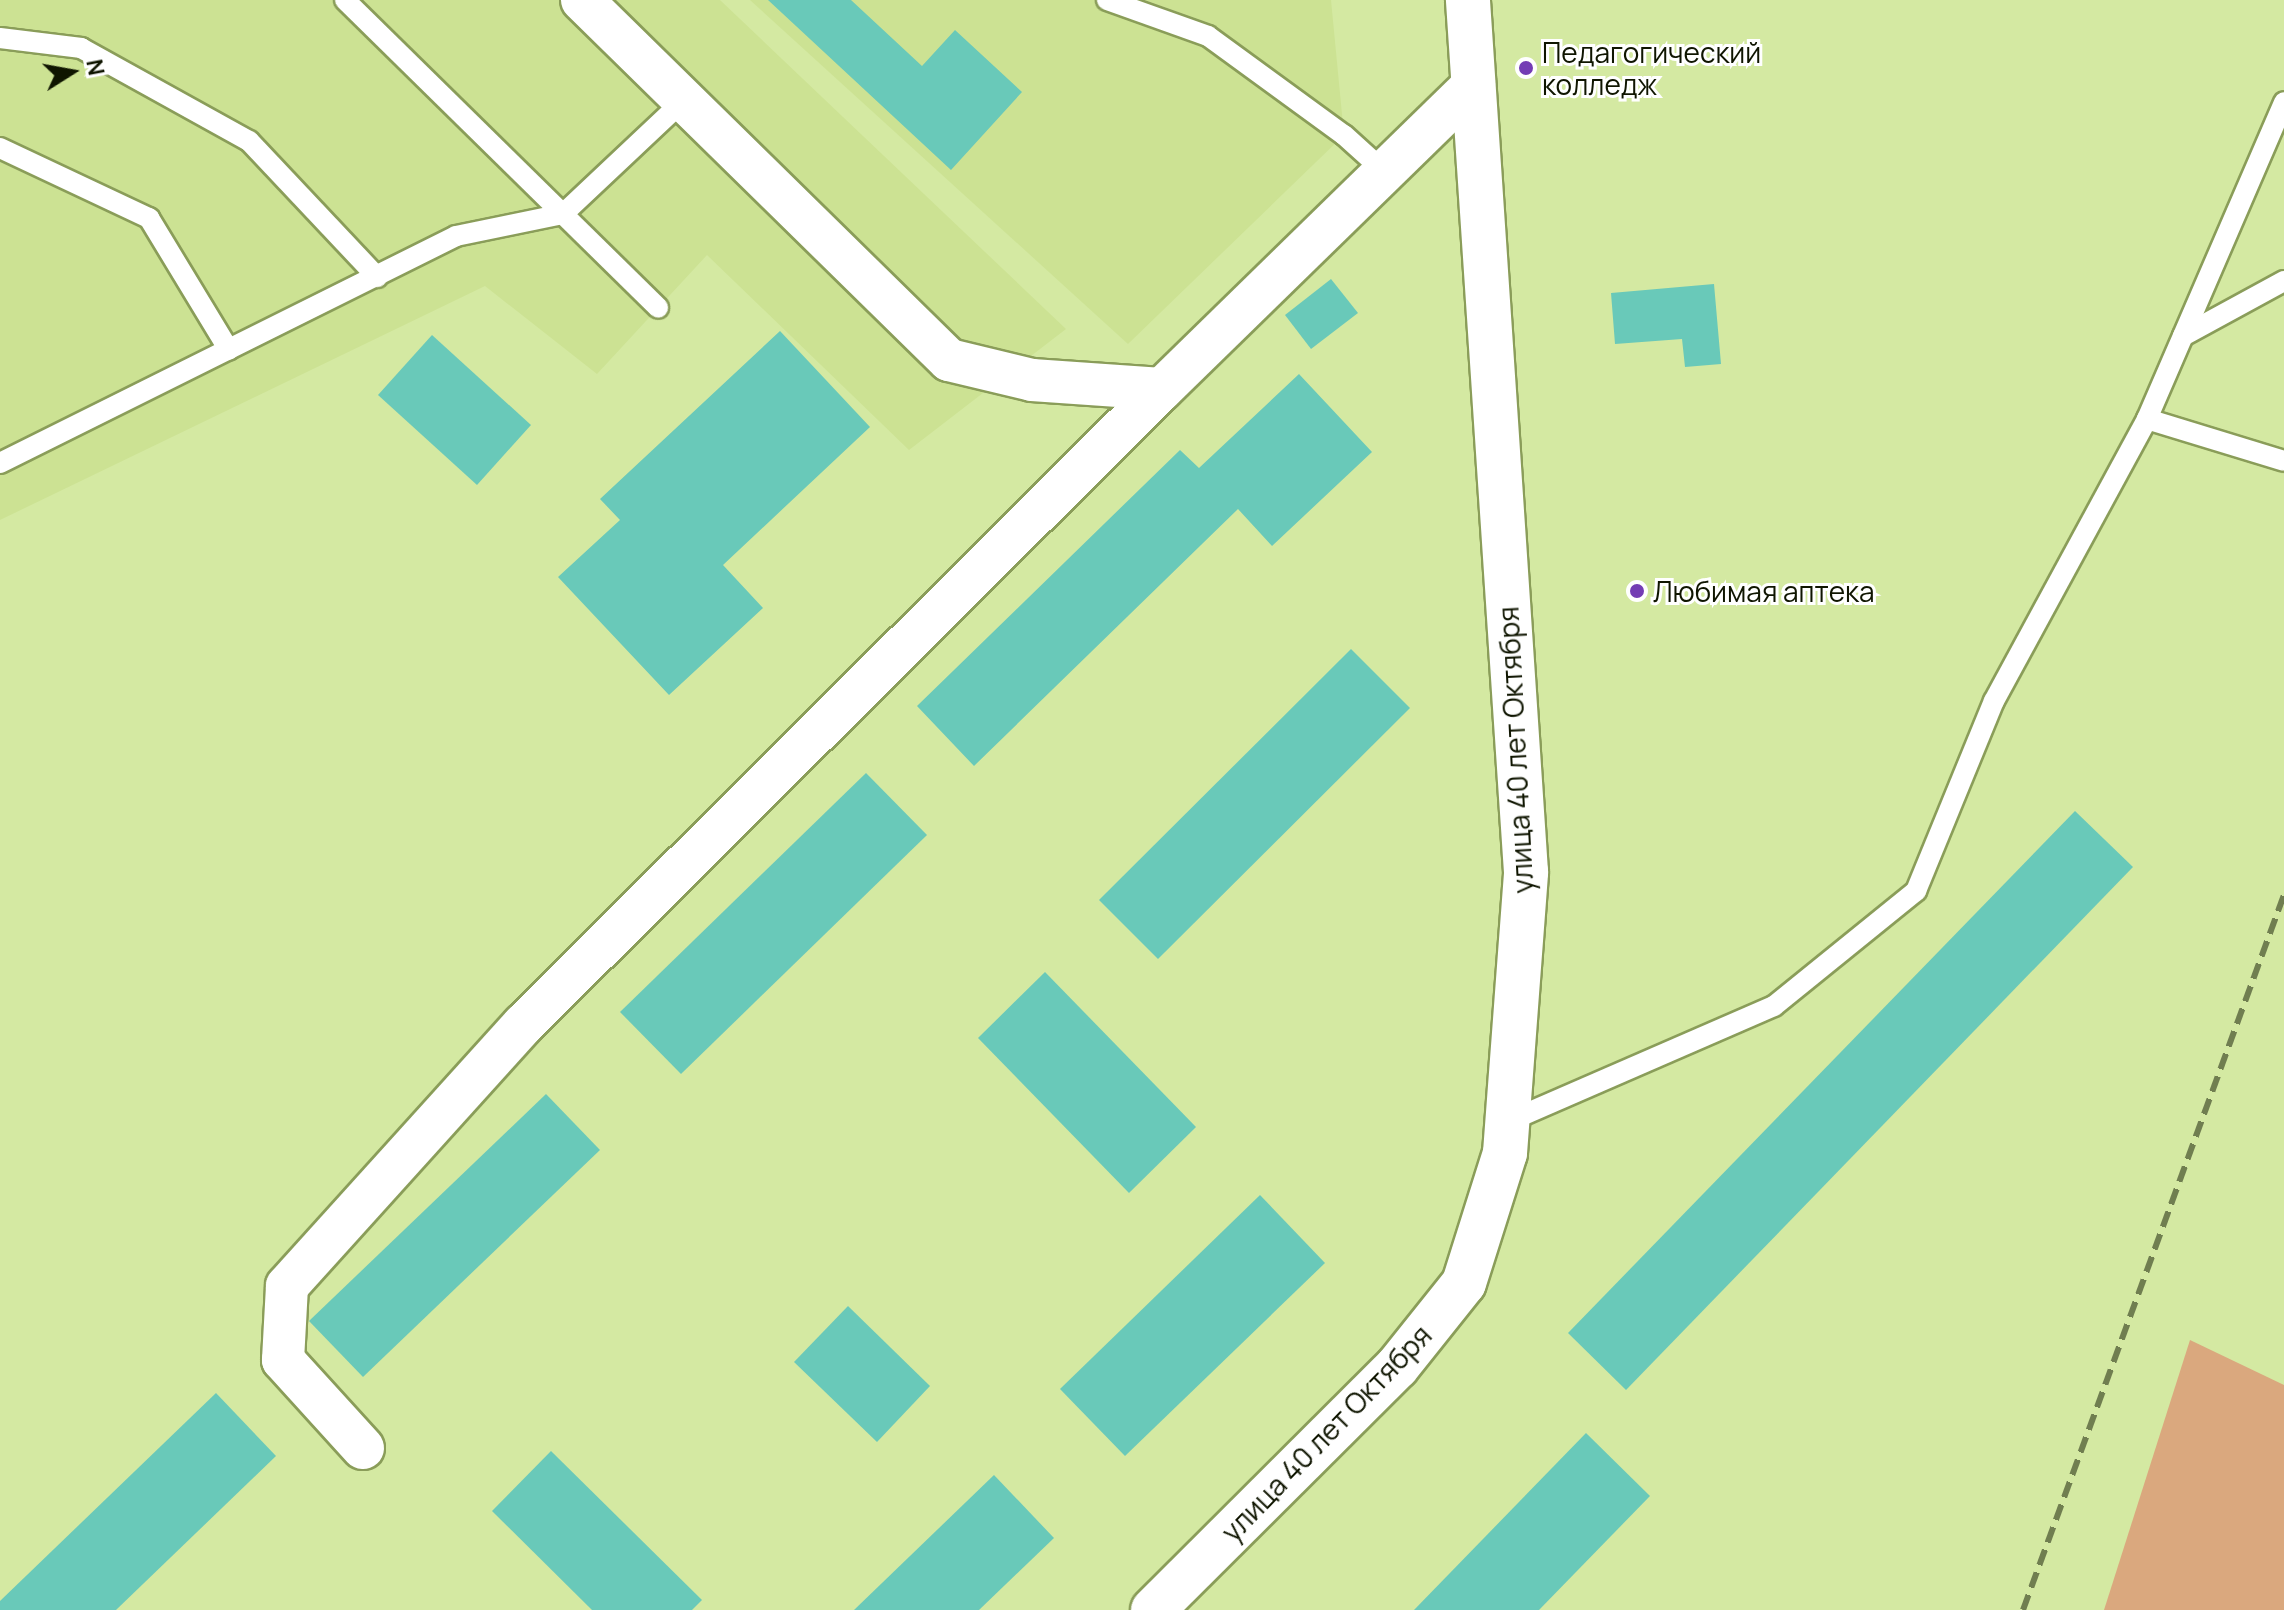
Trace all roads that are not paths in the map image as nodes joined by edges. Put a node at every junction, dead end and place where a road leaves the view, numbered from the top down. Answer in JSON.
{"nodes":[{"id":1,"x":345,"y":0,"type":"edge"},
{"id":2,"x":582,"y":0,"type":"edge"},
{"id":3,"x":1107,"y":0,"type":"edge"},
{"id":4,"x":1468,"y":0,"type":"edge"},
{"id":5,"x":0,"y":38,"type":"edge"},
{"id":6,"x":1474,"y":85,"type":"junction"},
{"id":7,"x":684,"y":100,"type":"junction"},
{"id":8,"x":2284,"y":102,"type":"edge"},
{"id":9,"x":0,"y":148,"type":"edge"},
{"id":10,"x":1385,"y":172,"type":"junction"},
{"id":11,"x":563,"y":214,"type":"junction"},
{"id":12,"x":377,"y":277,"type":"junction"},
{"id":13,"x":2284,"y":281,"type":"edge"},
{"id":14,"x":658,"y":308,"type":"dead end"},
{"id":15,"x":2183,"y":336,"type":"junction"},
{"id":16,"x":229,"y":350,"type":"junction"},
{"id":17,"x":1162,"y":389,"type":"junction"},
{"id":18,"x":2147,"y":419,"type":"junction"},
{"id":19,"x":2284,"y":461,"type":"edge"},
{"id":20,"x":0,"y":463,"type":"edge"},
{"id":21,"x":1507,"y":1122,"type":"junction"},
{"id":22,"x":363,"y":1448,"type":"dead end"},
{"id":23,"x":1153,"y":1610,"type":"edge"}],
"edges":[{"from":1,"to":11,"type":"lane"},
{"from":2,"to":7,"type":"street"},
{"from":3,"to":10,"type":"lane"},
{"from":4,"to":6,"type":"main road","name":"улица 40 лет Октября"},
{"from":5,"to":12,"type":"lane"},
{"from":6,"to":10,"type":"street"},
{"from":6,"to":21,"type":"main road","name":"улица 40 лет Октября"},
{"from":7,"to":11,"type":"lane"},
{"from":7,"to":17,"type":"street"},
{"from":8,"to":15,"type":"lane"},
{"from":9,"to":16,"type":"lane"},
{"from":10,"to":17,"type":"street"},
{"from":11,"to":12,"type":"lane"},
{"from":11,"to":14,"type":"lane"},
{"from":12,"to":16,"type":"lane"},
{"from":13,"to":15,"type":"lane"},
{"from":15,"to":18,"type":"lane"},
{"from":16,"to":20,"type":"lane"},
{"from":17,"to":22,"type":"street"},
{"from":18,"to":19,"type":"lane"},
{"from":18,"to":21,"type":"lane"},
{"from":21,"to":23,"type":"main road","name":"улица 40 лет Октября"}]}
